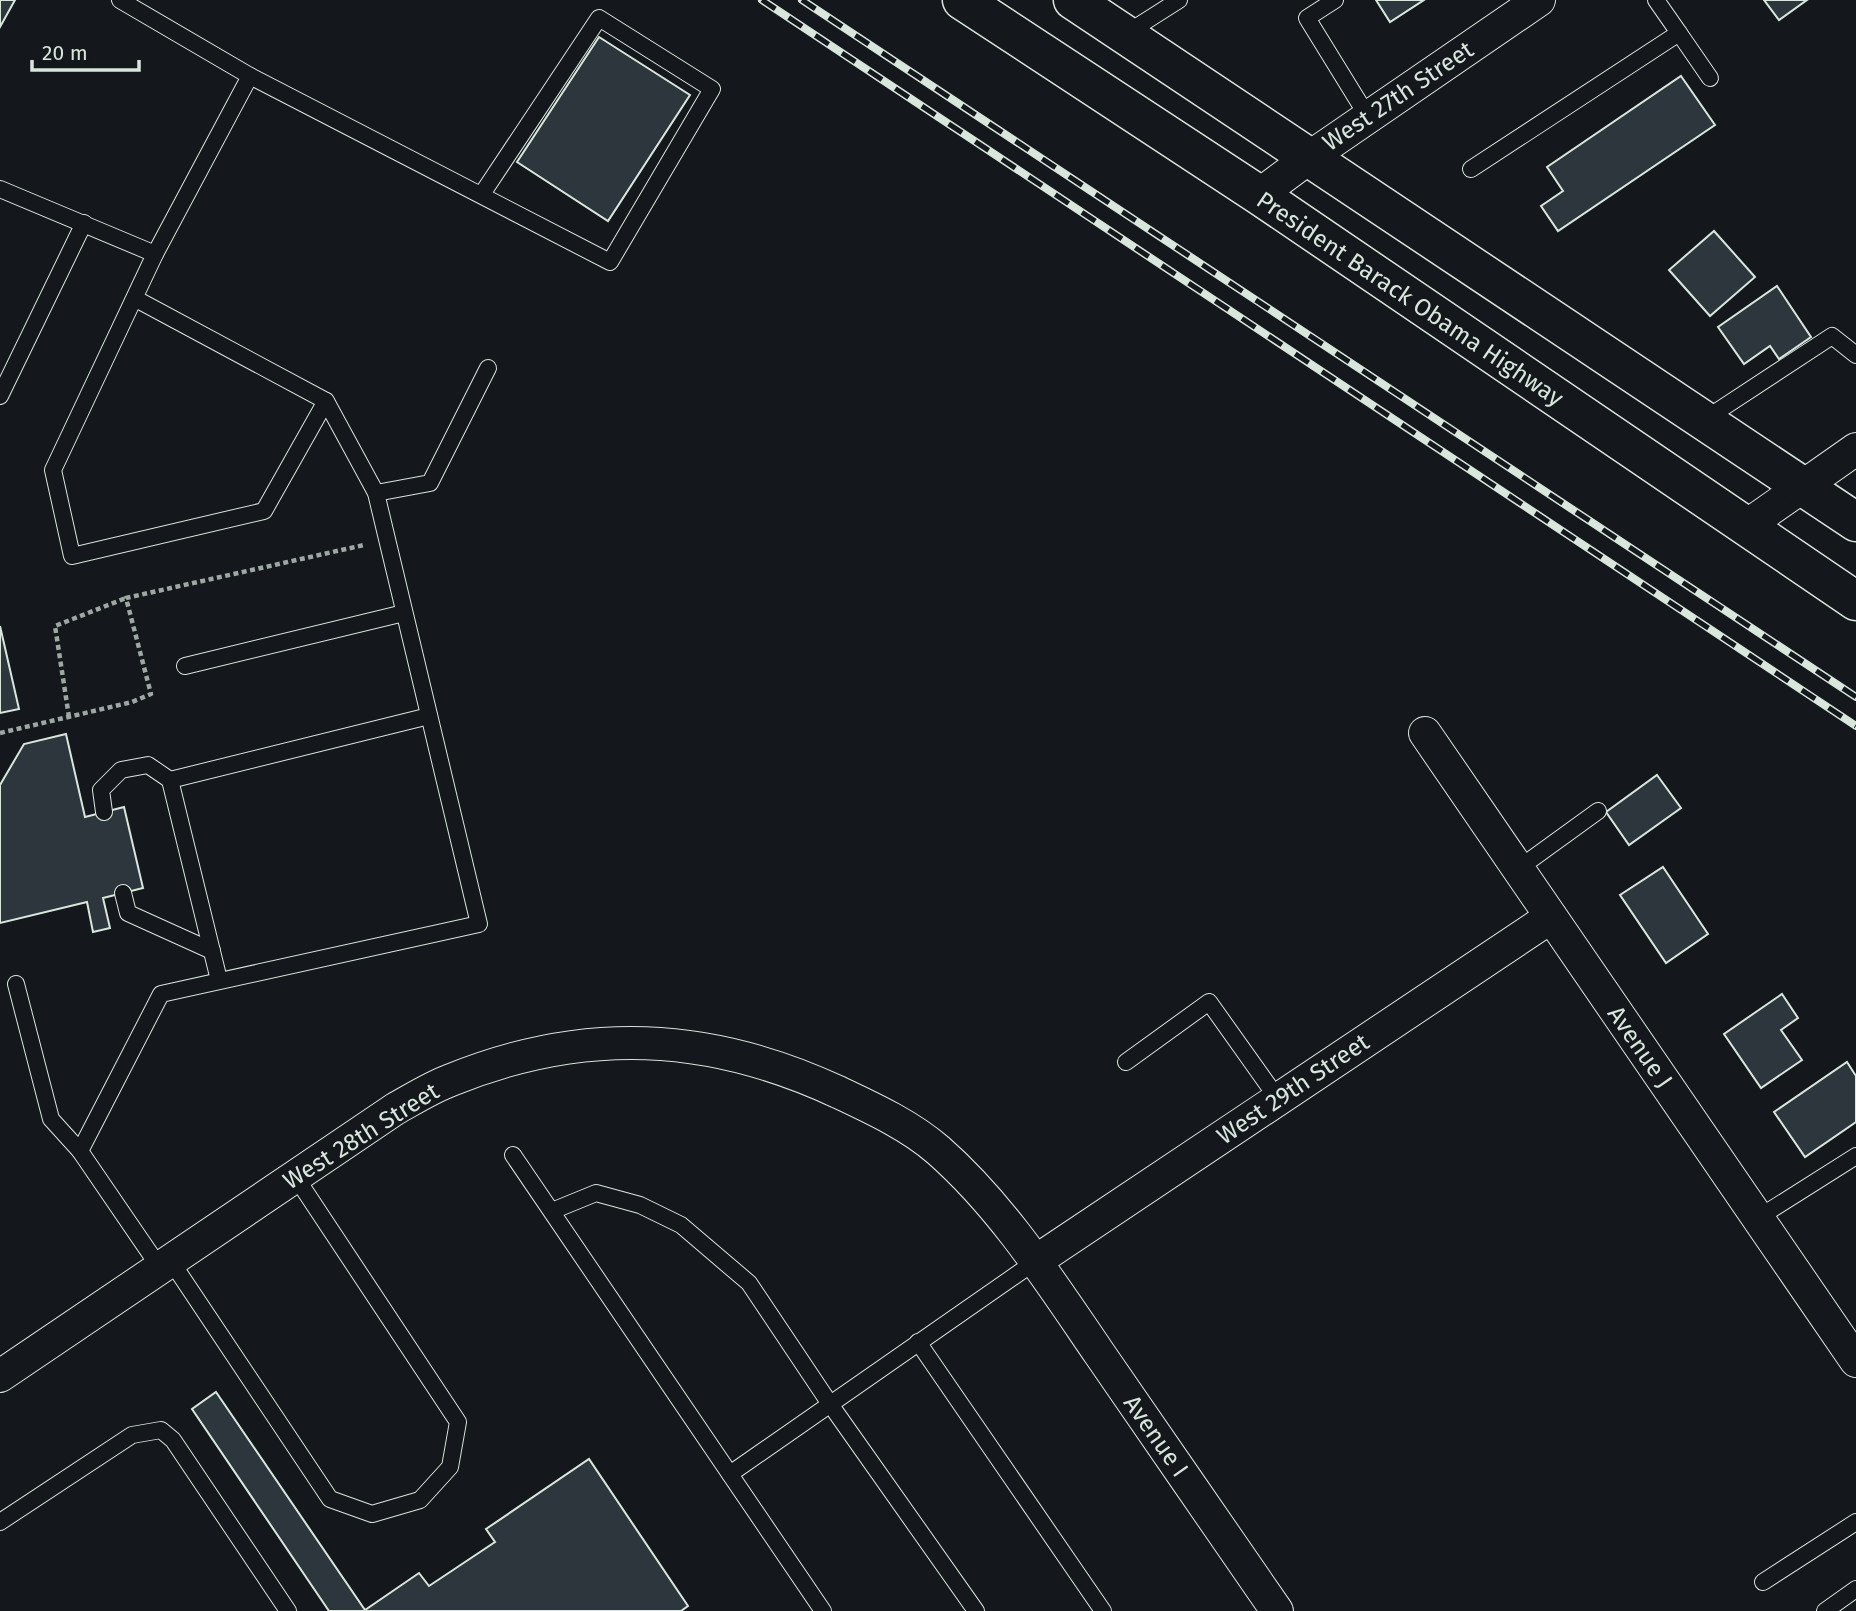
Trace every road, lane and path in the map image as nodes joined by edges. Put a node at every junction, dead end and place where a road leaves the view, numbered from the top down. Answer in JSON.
{"nodes":[{"id":1,"x":120,"y":0,"type":"edge"},
{"id":2,"x":962,"y":0,"type":"edge"},
{"id":3,"x":1179,"y":0,"type":"edge"},
{"id":4,"x":1335,"y":0,"type":"edge"},
{"id":5,"x":1539,"y":0,"type":"edge"},
{"id":6,"x":1656,"y":0,"type":"edge"},
{"id":7,"x":1090,"y":4,"type":"edge"},
{"id":8,"x":1679,"y":33,"type":"junction"},
{"id":9,"x":1125,"y":35,"type":"junction"},
{"id":10,"x":250,"y":76,"type":"junction"},
{"id":11,"x":1710,"y":78,"type":"dead end"},
{"id":12,"x":1368,"y":117,"type":"junction"},
{"id":13,"x":1310,"y":157,"type":"junction"},
{"id":14,"x":1471,"y":169,"type":"dead end"},
{"id":15,"x":0,"y":189,"type":"edge"},
{"id":16,"x":482,"y":194,"type":"junction"},
{"id":17,"x":1259,"y":195,"type":"junction"},
{"id":18,"x":83,"y":223,"type":"junction"},
{"id":19,"x":155,"y":254,"type":"junction"},
{"id":20,"x":136,"y":299,"type":"junction"},
{"id":21,"x":1856,"y":355,"type":"edge"},
{"id":22,"x":488,"y":368,"type":"dead end"},
{"id":23,"x":0,"y":396,"type":"edge"},
{"id":24,"x":326,"y":401,"type":"junction"},
{"id":25,"x":1703,"y":420,"type":"junction"},
{"id":26,"x":1856,"y":449,"type":"edge"},
{"id":27,"x":1802,"y":486,"type":"junction"},
{"id":28,"x":376,"y":493,"type":"junction"},
{"id":29,"x":1856,"y":522,"type":"edge"},
{"id":30,"x":1745,"y":527,"type":"junction"},
{"id":31,"x":387,"y":540,"type":"junction"},
{"id":32,"x":126,"y":598,"type":"junction"},
{"id":33,"x":1856,"y":601,"type":"edge"},
{"id":34,"x":404,"y":613,"type":"junction"},
{"id":35,"x":185,"y":666,"type":"dead end"},
{"id":36,"x":429,"y":716,"type":"junction"},
{"id":37,"x":69,"y":717,"type":"junction"},
{"id":38,"x":0,"y":733,"type":"edge"},
{"id":39,"x":1425,"y":733,"type":"dead end"},
{"id":40,"x":170,"y":780,"type":"junction"},
{"id":41,"x":1598,"y":811,"type":"dead end"},
{"id":42,"x":104,"y":812,"type":"dead end"},
{"id":43,"x":1518,"y":869,"type":"junction"},
{"id":44,"x":123,"y":893,"type":"dead end"},
{"id":45,"x":1551,"y":917,"type":"junction"},
{"id":46,"x":212,"y":951,"type":"junction"},
{"id":47,"x":219,"y":980,"type":"junction"},
{"id":48,"x":16,"y":984,"type":"dead end"},
{"id":49,"x":1126,"y":1062,"type":"dead end"},
{"id":50,"x":1279,"y":1099,"type":"junction"},
{"id":51,"x":80,"y":1151,"type":"junction"},
{"id":52,"x":513,"y":1155,"type":"dead end"},
{"id":53,"x":1856,"y":1156,"type":"edge"},
{"id":54,"x":295,"y":1176,"type":"junction"},
{"id":55,"x":552,"y":1211,"type":"junction"},
{"id":56,"x":1758,"y":1218,"type":"junction"},
{"id":57,"x":1036,"y":1261,"type":"junction"},
{"id":58,"x":166,"y":1264,"type":"junction"},
{"id":59,"x":918,"y":1342,"type":"junction"},
{"id":60,"x":1856,"y":1361,"type":"edge"},
{"id":61,"x":0,"y":1376,"type":"edge"},
{"id":62,"x":830,"y":1404,"type":"junction"},
{"id":63,"x":730,"y":1474,"type":"junction"},
{"id":64,"x":1856,"y":1521,"type":"edge"},
{"id":65,"x":0,"y":1522,"type":"edge"},
{"id":66,"x":1763,"y":1582,"type":"dead end"},
{"id":67,"x":1856,"y":1589,"type":"edge"},
{"id":68,"x":288,"y":1611,"type":"edge"},
{"id":69,"x":823,"y":1611,"type":"edge"},
{"id":70,"x":976,"y":1611,"type":"edge"},
{"id":71,"x":1103,"y":1611,"type":"edge"},
{"id":72,"x":1277,"y":1611,"type":"edge"},
{"id":73,"x":1825,"y":1611,"type":"edge"}],
"edges":[{"from":1,"to":10,"type":"lane"},
{"from":2,"to":17,"type":"main road","name":"President Barack Obama Highway"},
{"from":3,"to":9,"type":"lane"},
{"from":4,"to":12,"type":"lane"},
{"from":5,"to":12,"type":"street","name":"West 27th Street"},
{"from":6,"to":8,"type":"lane"},
{"from":7,"to":9,"type":"main road"},
{"from":8,"to":11,"type":"lane"},
{"from":8,"to":14,"type":"lane"},
{"from":9,"to":13,"type":"main road"},
{"from":10,"to":16,"type":"lane"},
{"from":10,"to":19,"type":"lane"},
{"from":12,"to":13,"type":"street","name":"West 27th Street"},
{"from":13,"to":17,"type":"street","name":"West 27th Street"},
{"from":13,"to":25,"type":"main road"},
{"from":15,"to":18,"type":"lane"},
{"from":16,"to":16,"type":"lane"},
{"from":17,"to":30,"type":"main road","name":"President Barack Obama Highway"},
{"from":18,"to":19,"type":"lane"},
{"from":18,"to":23,"type":"lane"},
{"from":19,"to":20,"type":"lane"},
{"from":20,"to":24,"type":"lane"},
{"from":20,"to":24,"type":"lane"},
{"from":21,"to":25,"type":"lane"},
{"from":22,"to":28,"type":"lane"},
{"from":24,"to":28,"type":"lane"},
{"from":25,"to":27,"type":"main road"},
{"from":26,"to":27,"type":"street"},
{"from":27,"to":29,"type":"main road"},
{"from":27,"to":30,"type":"street"},
{"from":28,"to":31,"type":"lane"},
{"from":30,"to":33,"type":"main road","name":"President Barack Obama Highway"},
{"from":31,"to":32,"type":"path"},
{"from":31,"to":34,"type":"lane"},
{"from":32,"to":37,"type":"path"},
{"from":32,"to":37,"type":"path"},
{"from":34,"to":35,"type":"lane"},
{"from":34,"to":36,"type":"lane"},
{"from":36,"to":40,"type":"lane"},
{"from":36,"to":47,"type":"lane"},
{"from":37,"to":38,"type":"path"},
{"from":39,"to":43,"type":"street","name":"Avenue J"},
{"from":40,"to":42,"type":"lane"},
{"from":40,"to":46,"type":"lane"},
{"from":41,"to":43,"type":"lane"},
{"from":43,"to":45,"type":"street","name":"Avenue J"},
{"from":44,"to":46,"type":"lane"},
{"from":45,"to":50,"type":"street","name":"West 29th Street"},
{"from":45,"to":56,"type":"street","name":"Avenue J"},
{"from":46,"to":47,"type":"lane"},
{"from":47,"to":51,"type":"lane"},
{"from":48,"to":51,"type":"lane"},
{"from":49,"to":50,"type":"lane"},
{"from":50,"to":57,"type":"street","name":"West 29th Street"},
{"from":51,"to":58,"type":"lane"},
{"from":52,"to":55,"type":"lane"},
{"from":53,"to":56,"type":"lane"},
{"from":54,"to":57,"type":"street","name":"West 28th Street"},
{"from":54,"to":58,"type":"street","name":"West 28th Street"},
{"from":54,"to":58,"type":"lane"},
{"from":55,"to":62,"type":"lane"},
{"from":55,"to":63,"type":"lane"},
{"from":56,"to":60,"type":"street","name":"Avenue J"},
{"from":57,"to":59,"type":"lane"},
{"from":57,"to":72,"type":"street","name":"Avenue I"},
{"from":58,"to":61,"type":"street","name":"West 28th Street"},
{"from":59,"to":62,"type":"lane"},
{"from":59,"to":71,"type":"lane"},
{"from":62,"to":63,"type":"lane"},
{"from":62,"to":70,"type":"lane"},
{"from":63,"to":69,"type":"lane"},
{"from":64,"to":66,"type":"lane"},
{"from":65,"to":68,"type":"lane"},
{"from":67,"to":73,"type":"lane"}]}
